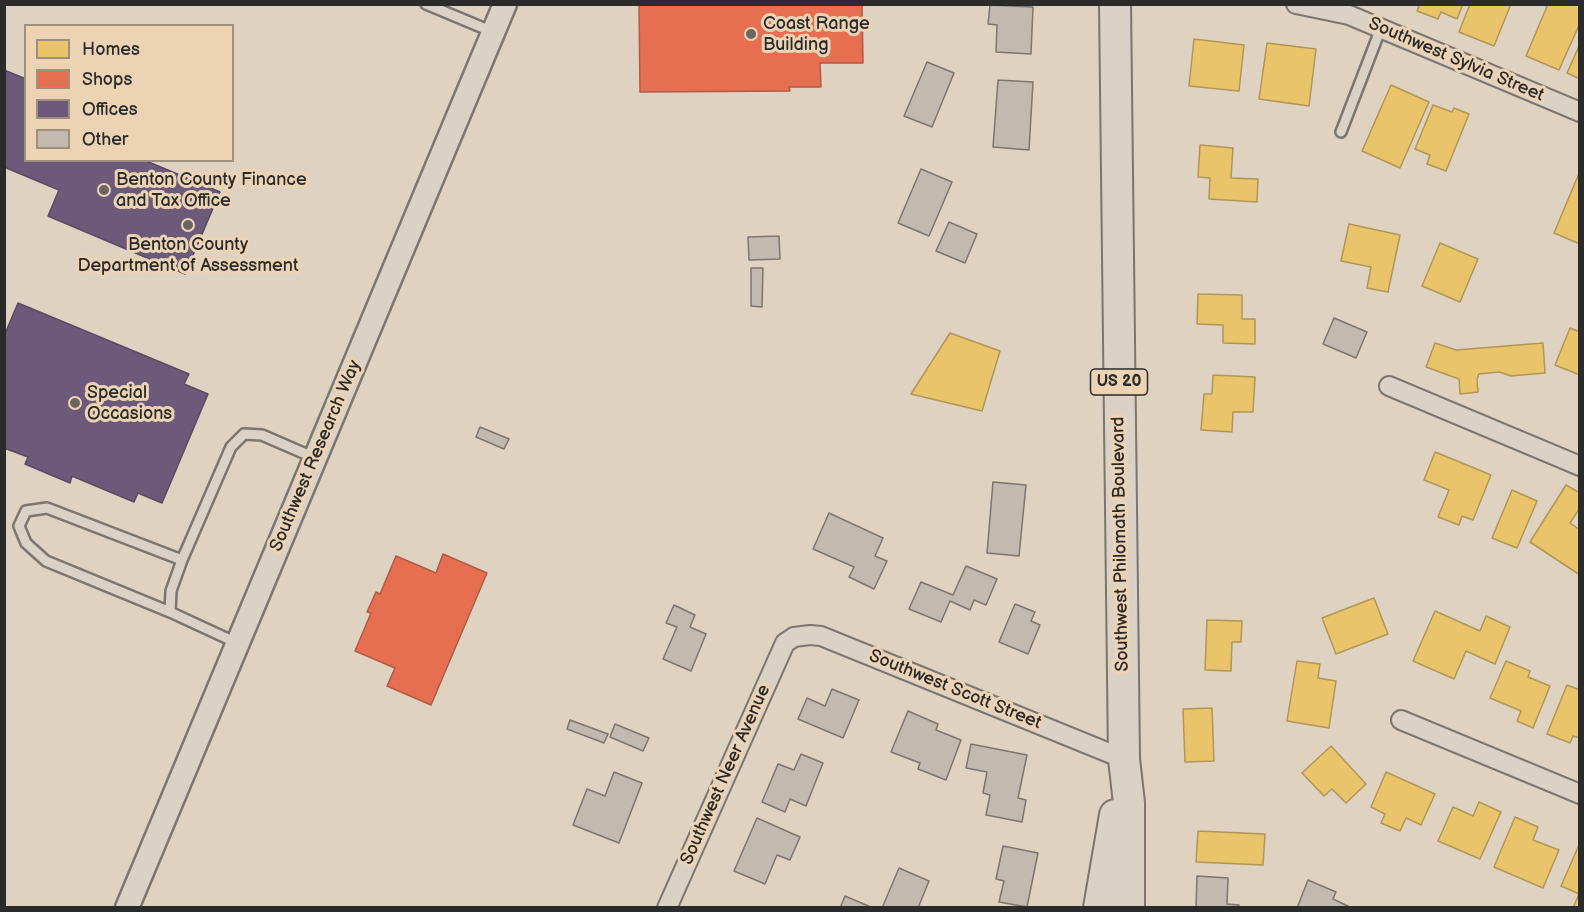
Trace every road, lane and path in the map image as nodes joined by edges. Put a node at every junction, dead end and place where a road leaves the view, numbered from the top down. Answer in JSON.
{"nodes":[{"id":1,"x":426,"y":4,"type":"edge"},
{"id":2,"x":505,"y":4,"type":"edge"},
{"id":3,"x":1115,"y":4,"type":"edge"},
{"id":4,"x":1296,"y":4,"type":"edge"},
{"id":5,"x":1381,"y":28,"type":"junction"},
{"id":6,"x":493,"y":32,"type":"junction"},
{"id":7,"x":1580,"y":112,"type":"edge"},
{"id":8,"x":1341,"y":132,"type":"dead end"},
{"id":9,"x":1389,"y":386,"type":"dead end"},
{"id":10,"x":315,"y":458,"type":"junction"},
{"id":11,"x":1580,"y":466,"type":"edge"},
{"id":12,"x":182,"y":560,"type":"junction"},
{"id":13,"x":170,"y":612,"type":"junction"},
{"id":14,"x":237,"y":643,"type":"junction"},
{"id":15,"x":785,"y":643,"type":"joint"},
{"id":16,"x":1401,"y":720,"type":"dead end"},
{"id":17,"x":1124,"y":759,"type":"junction"},
{"id":18,"x":1580,"y":794,"type":"edge"},
{"id":19,"x":127,"y":908,"type":"edge"},
{"id":20,"x":667,"y":908,"type":"edge"},
{"id":21,"x":1099,"y":908,"type":"edge"},
{"id":22,"x":1129,"y":908,"type":"edge"}],
"edges":[{"from":1,"to":6,"type":"lane"},
{"from":2,"to":6,"type":"street","name":"Southwest Research Way"},
{"from":3,"to":17,"type":"highway","name":"Southwest Philomath Boulevard","number":"US 20"},
{"from":4,"to":5,"type":"street","name":"Southwest Sylvia Street"},
{"from":5,"to":7,"type":"street","name":"Southwest Sylvia Street"},
{"from":5,"to":8,"type":"lane"},
{"from":6,"to":10,"type":"street","name":"Southwest Research Way"},
{"from":9,"to":11,"type":"street"},
{"from":10,"to":12,"type":"lane"},
{"from":10,"to":14,"type":"street","name":"Southwest Research Way"},
{"from":12,"to":13,"type":"lane"},
{"from":12,"to":13,"type":"lane"},
{"from":13,"to":14,"type":"lane"},
{"from":14,"to":19,"type":"street","name":"Southwest Research Way"},
{"from":15,"to":17,"type":"street","name":"Southwest Scott Street"},
{"from":15,"to":20,"type":"street","name":"Southwest Neer Avenue"},
{"from":16,"to":18,"type":"street"},
{"from":17,"to":21,"type":"highway","name":"Southwest Philomath Boulevard","number":"US 20"},
{"from":17,"to":22,"type":"highway","name":"Southwest Philomath Boulevard","number":"US 20"}]}
